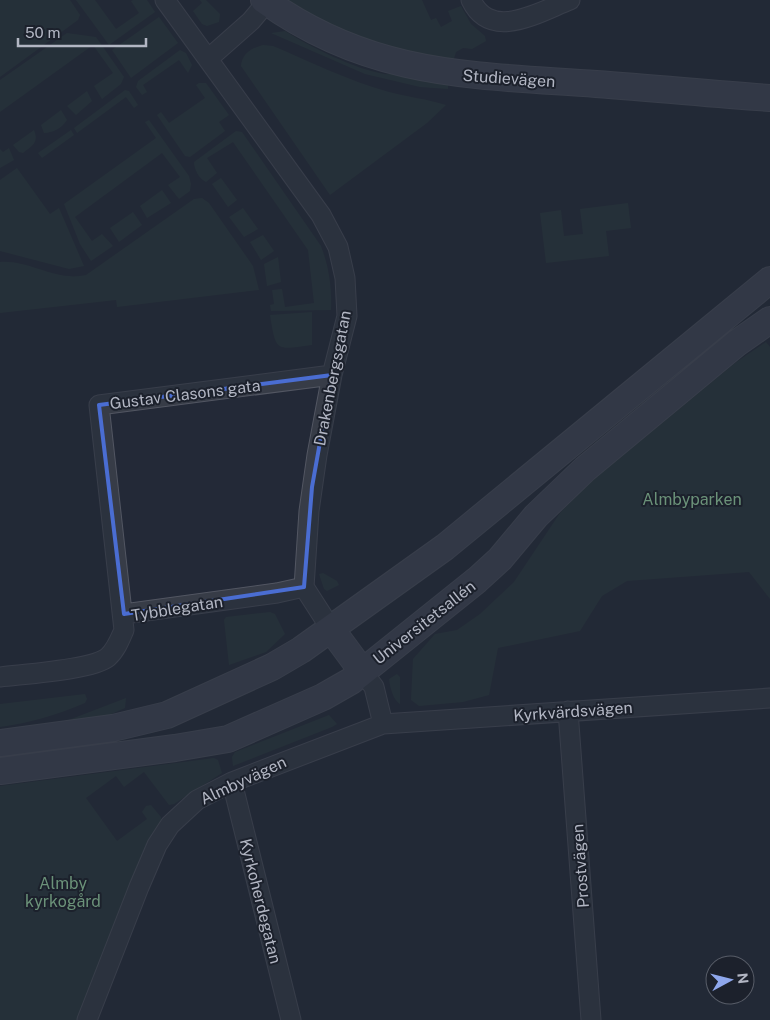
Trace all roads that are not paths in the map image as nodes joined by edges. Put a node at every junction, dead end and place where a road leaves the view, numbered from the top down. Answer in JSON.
{"nodes":[{"id":1,"x":166,"y":0,"type":"edge"},
{"id":2,"x":570,"y":0,"type":"edge"},
{"id":3,"x":265,"y":1,"type":"edge"},
{"id":4,"x":476,"y":7,"type":"edge"},
{"id":5,"x":208,"y":59,"type":"junction"},
{"id":6,"x":770,"y":98,"type":"edge"},
{"id":7,"x":770,"y":280,"type":"edge"},
{"id":8,"x":770,"y":320,"type":"edge"},
{"id":9,"x":332,"y":375,"type":"junction"},
{"id":10,"x":304,"y":587,"type":"junction"},
{"id":11,"x":124,"y":614,"type":"junction"},
{"id":12,"x":331,"y":629,"type":"junction"},
{"id":13,"x":362,"y":671,"type":"junction"},
{"id":14,"x":0,"y":677,"type":"edge"},
{"id":15,"x":767,"y":697,"type":"edge"},
{"id":16,"x":568,"y":712,"type":"junction"},
{"id":17,"x":383,"y":724,"type":"junction"},
{"id":18,"x":0,"y":743,"type":"edge"},
{"id":19,"x":0,"y":771,"type":"edge"},
{"id":20,"x":232,"y":782,"type":"junction"},
{"id":21,"x":87,"y":1020,"type":"edge"},
{"id":22,"x":291,"y":1020,"type":"edge"},
{"id":23,"x":590,"y":1020,"type":"edge"}],
"edges":[{"from":1,"to":5,"type":"street","name":"Drakenbergsgatan"},
{"from":2,"to":4,"type":"street"},
{"from":3,"to":5,"type":"street"},
{"from":3,"to":6,"type":"main road","name":"Studievägen"},
{"from":5,"to":9,"type":"street","name":"Drakenbergsgatan"},
{"from":7,"to":12,"type":"main road"},
{"from":8,"to":13,"type":"main road","name":"Universitetsallén"},
{"from":9,"to":10,"type":"street","name":"Drakenbergsgatan"},
{"from":9,"to":11,"type":"street","name":"Gustav Clasons gata"},
{"from":10,"to":11,"type":"street","name":"Tybblegatan"},
{"from":10,"to":12,"type":"street"},
{"from":11,"to":14,"type":"street","name":"Tybblegatan"},
{"from":12,"to":13,"type":"main road"},
{"from":12,"to":18,"type":"main road"},
{"from":13,"to":17,"type":"street"},
{"from":13,"to":19,"type":"main road","name":"Universitetsallén"},
{"from":15,"to":16,"type":"street","name":"Kyrkvärdsvägen"},
{"from":16,"to":17,"type":"street","name":"Kyrkvärdsvägen"},
{"from":16,"to":23,"type":"street","name":"Prostvägen"},
{"from":17,"to":20,"type":"street","name":"Almbyvägen"},
{"from":20,"to":21,"type":"street","name":"Almbyvägen"},
{"from":20,"to":22,"type":"street","name":"Kyrkoherdegatan"}]}
